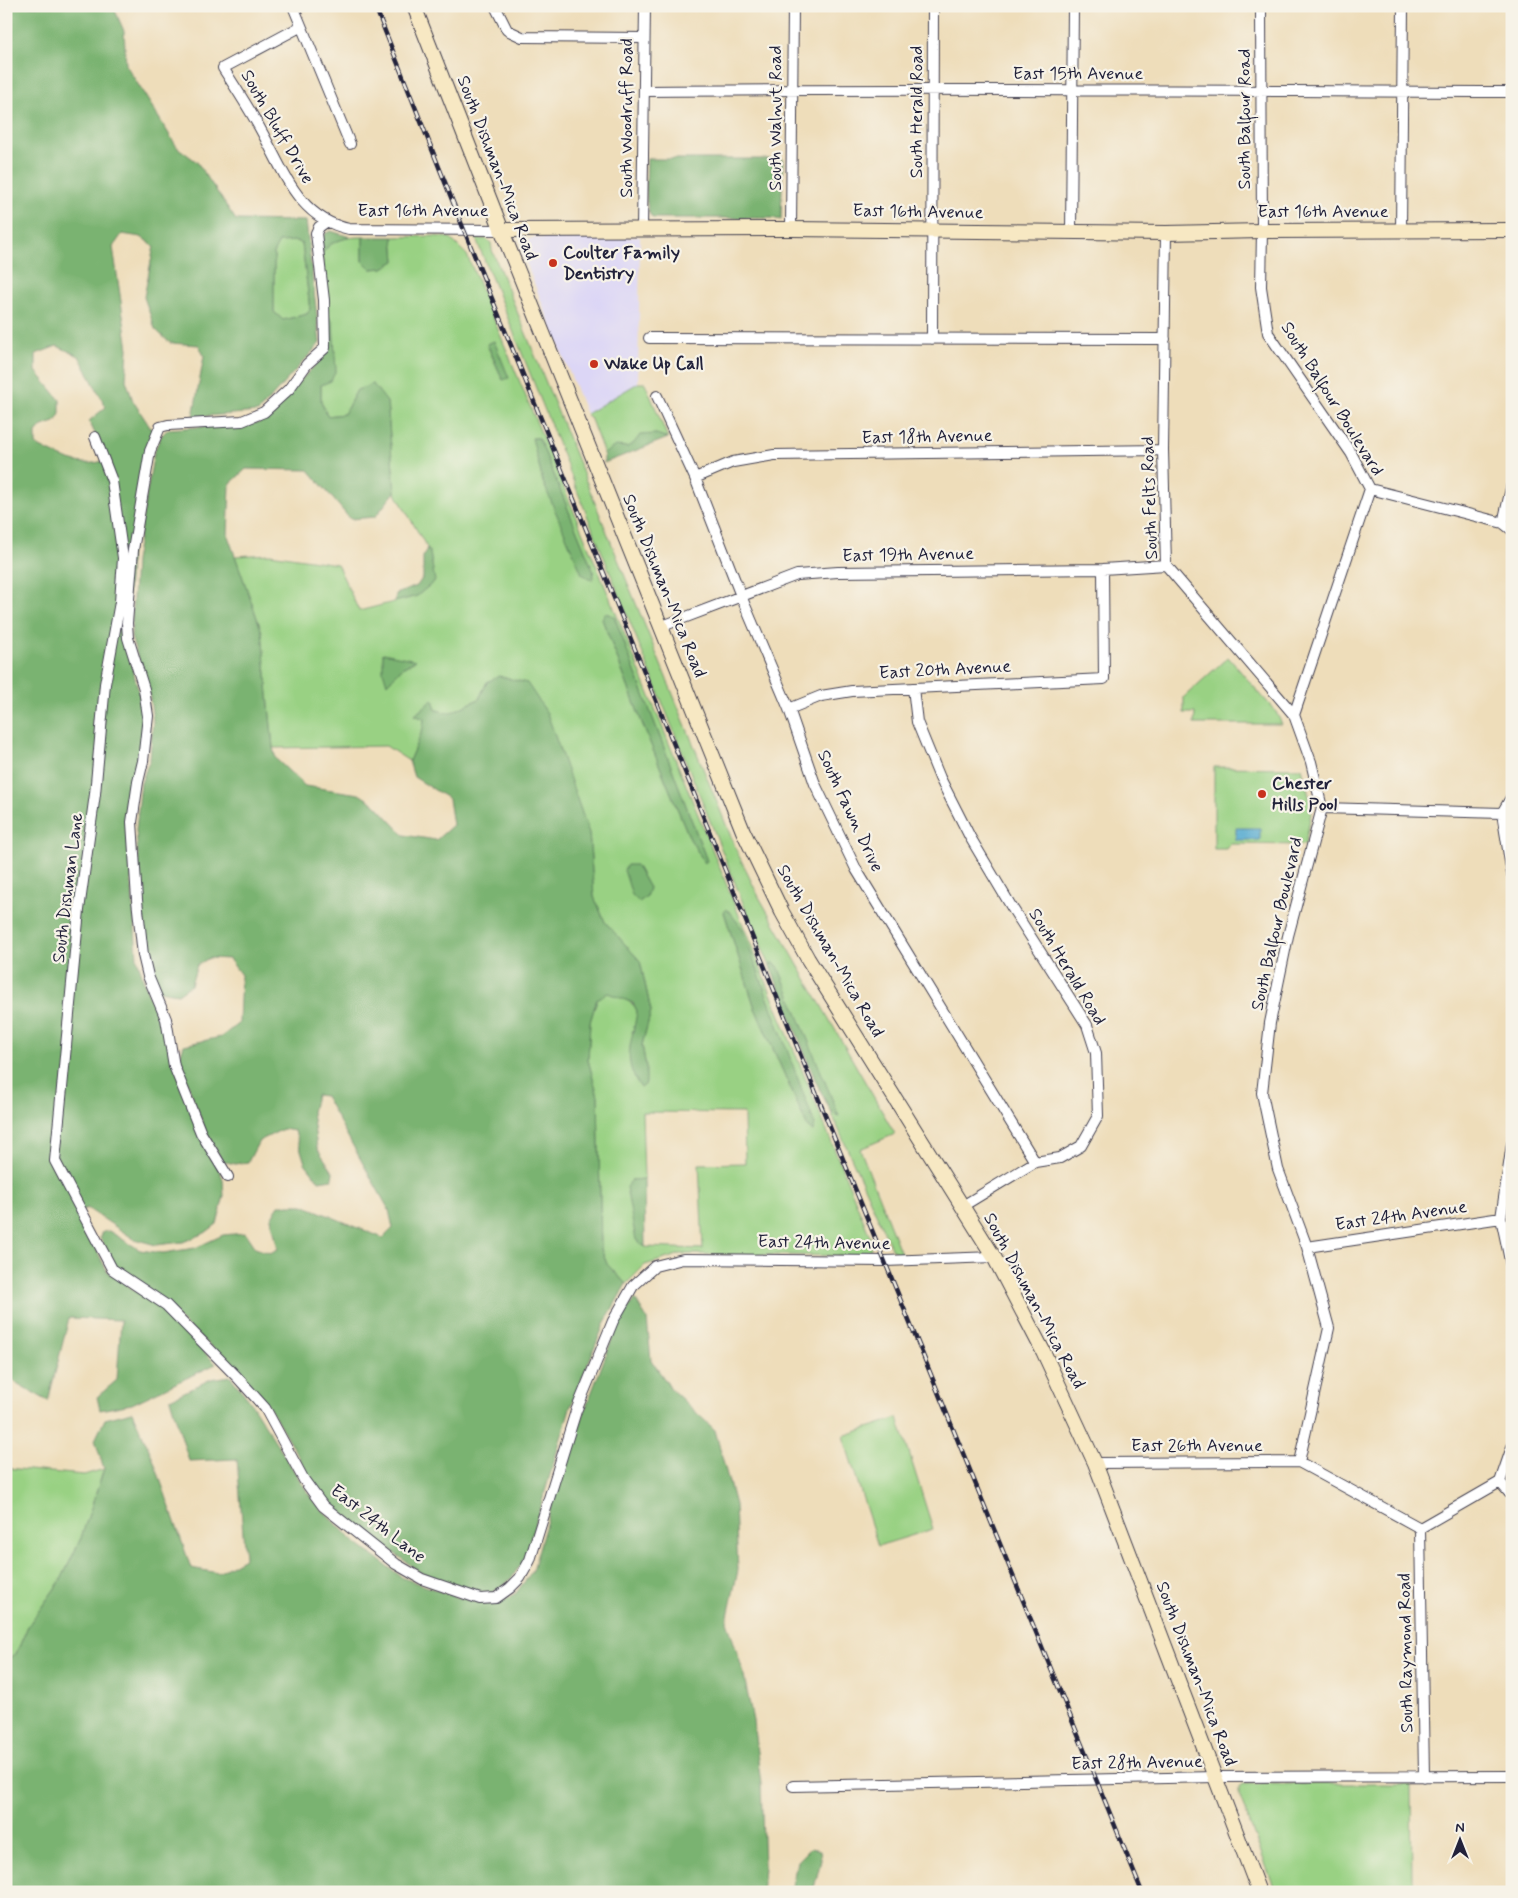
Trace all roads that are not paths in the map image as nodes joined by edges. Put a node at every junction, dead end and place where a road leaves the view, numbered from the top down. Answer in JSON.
{"nodes":[{"id":1,"x":292,"y":6,"type":"edge"},
{"id":2,"x":414,"y":6,"type":"edge"},
{"id":3,"x":495,"y":6,"type":"edge"},
{"id":4,"x":645,"y":6,"type":"edge"},
{"id":5,"x":793,"y":6,"type":"edge"},
{"id":6,"x":933,"y":6,"type":"edge"},
{"id":7,"x":1073,"y":6,"type":"edge"},
{"id":8,"x":1261,"y":6,"type":"edge"},
{"id":9,"x":1403,"y":6,"type":"edge"},
{"id":10,"x":300,"y":27,"type":"junction"},
{"id":11,"x":644,"y":38,"type":"junction"},
{"id":12,"x":792,"y":89,"type":"junction"},
{"id":13,"x":1072,"y":89,"type":"junction"},
{"id":14,"x":932,"y":90,"type":"junction"},
{"id":15,"x":645,"y":91,"type":"junction"},
{"id":16,"x":1402,"y":91,"type":"junction"},
{"id":17,"x":1262,"y":92,"type":"junction"},
{"id":18,"x":1512,"y":92,"type":"edge"},
{"id":19,"x":350,"y":144,"type":"dead end"},
{"id":20,"x":326,"y":222,"type":"junction"},
{"id":21,"x":791,"y":229,"type":"junction"},
{"id":22,"x":501,"y":230,"type":"junction"},
{"id":23,"x":642,"y":230,"type":"junction"},
{"id":24,"x":933,"y":230,"type":"junction"},
{"id":25,"x":1512,"y":230,"type":"edge"},
{"id":26,"x":1262,"y":231,"type":"junction"},
{"id":27,"x":1402,"y":231,"type":"junction"},
{"id":28,"x":1071,"y":232,"type":"junction"},
{"id":29,"x":1166,"y":233,"type":"junction"},
{"id":30,"x":649,"y":338,"type":"dead end"},
{"id":31,"x":932,"y":339,"type":"junction"},
{"id":32,"x":1165,"y":339,"type":"junction"},
{"id":33,"x":657,"y":396,"type":"dead end"},
{"id":34,"x":94,"y":437,"type":"dead end"},
{"id":35,"x":1163,"y":450,"type":"junction"},
{"id":36,"x":695,"y":478,"type":"junction"},
{"id":37,"x":1512,"y":484,"type":"edge"},
{"id":38,"x":1370,"y":489,"type":"junction"},
{"id":39,"x":1503,"y":523,"type":"junction"},
{"id":40,"x":1512,"y":530,"type":"edge"},
{"id":41,"x":1166,"y":565,"type":"junction"},
{"id":42,"x":1103,"y":570,"type":"junction"},
{"id":43,"x":741,"y":596,"type":"junction"},
{"id":44,"x":660,"y":627,"type":"junction"},
{"id":45,"x":913,"y":688,"type":"junction"},
{"id":46,"x":789,"y":709,"type":"junction"},
{"id":47,"x":1294,"y":714,"type":"junction"},
{"id":48,"x":1512,"y":796,"type":"edge"},
{"id":49,"x":1322,"y":808,"type":"junction"},
{"id":50,"x":1502,"y":812,"type":"junction"},
{"id":51,"x":1512,"y":874,"type":"edge"},
{"id":52,"x":1512,"y":1144,"type":"edge"},
{"id":53,"x":1035,"y":1162,"type":"junction"},
{"id":54,"x":228,"y":1177,"type":"dead end"},
{"id":55,"x":961,"y":1207,"type":"junction"},
{"id":56,"x":1501,"y":1218,"type":"junction"},
{"id":57,"x":1307,"y":1247,"type":"junction"},
{"id":58,"x":994,"y":1257,"type":"junction"},
{"id":59,"x":655,"y":1266,"type":"joint"},
{"id":60,"x":1512,"y":1270,"type":"edge"},
{"id":61,"x":166,"y":1305,"type":"joint"},
{"id":62,"x":1512,"y":1446,"type":"edge"},
{"id":63,"x":1299,"y":1462,"type":"junction"},
{"id":64,"x":1095,"y":1463,"type":"junction"},
{"id":65,"x":1500,"y":1482,"type":"junction"},
{"id":66,"x":1512,"y":1496,"type":"edge"},
{"id":67,"x":1420,"y":1528,"type":"junction"},
{"id":68,"x":1512,"y":1776,"type":"edge"},
{"id":69,"x":1215,"y":1777,"type":"junction"},
{"id":70,"x":1424,"y":1777,"type":"junction"},
{"id":71,"x":793,"y":1786,"type":"dead end"},
{"id":72,"x":1259,"y":1892,"type":"edge"}],
"edges":[{"from":1,"to":10,"type":"street"},
{"from":2,"to":22,"type":"main road","name":"South Dishman-Mica Road"},
{"from":3,"to":11,"type":"street"},
{"from":4,"to":11,"type":"street","name":"South Woodruff Road"},
{"from":5,"to":12,"type":"street","name":"South Walnut Road"},
{"from":6,"to":14,"type":"street","name":"South Herald Road"},
{"from":7,"to":13,"type":"street"},
{"from":8,"to":17,"type":"street","name":"South Balfour Road"},
{"from":9,"to":16,"type":"street"},
{"from":10,"to":19,"type":"street"},
{"from":10,"to":20,"type":"street","name":"South Bluff Drive"},
{"from":11,"to":15,"type":"street","name":"South Woodruff Road"},
{"from":12,"to":14,"type":"street","name":"East 15th Avenue"},
{"from":12,"to":15,"type":"street","name":"East 15th Avenue"},
{"from":12,"to":21,"type":"street","name":"South Walnut Road"},
{"from":13,"to":14,"type":"street","name":"East 15th Avenue"},
{"from":13,"to":17,"type":"street","name":"East 15th Avenue"},
{"from":13,"to":28,"type":"street"},
{"from":14,"to":24,"type":"street","name":"South Herald Road"},
{"from":15,"to":23,"type":"street","name":"South Woodruff Road"},
{"from":16,"to":17,"type":"street","name":"East 15th Avenue"},
{"from":16,"to":18,"type":"street","name":"East 15th Avenue"},
{"from":16,"to":27,"type":"street"},
{"from":17,"to":26,"type":"street","name":"South Balfour Road"},
{"from":20,"to":22,"type":"street","name":"East 16th Avenue"},
{"from":20,"to":54,"type":"street"},
{"from":21,"to":23,"type":"main road","name":"East 16th Avenue"},
{"from":21,"to":24,"type":"main road","name":"East 16th Avenue"},
{"from":22,"to":23,"type":"main road","name":"East 16th Avenue"},
{"from":22,"to":44,"type":"main road","name":"South Dishman-Mica Road"},
{"from":24,"to":28,"type":"main road","name":"East 16th Avenue"},
{"from":24,"to":31,"type":"street","name":"South Herald Road"},
{"from":25,"to":27,"type":"main road","name":"East 16th Avenue"},
{"from":26,"to":27,"type":"main road","name":"East 16th Avenue"},
{"from":26,"to":29,"type":"main road","name":"East 16th Avenue"},
{"from":26,"to":38,"type":"street","name":"South Balfour Boulevard"},
{"from":28,"to":29,"type":"main road","name":"East 16th Avenue"},
{"from":29,"to":32,"type":"street","name":"South Felts Road"},
{"from":30,"to":31,"type":"street"},
{"from":31,"to":32,"type":"street"},
{"from":32,"to":35,"type":"street","name":"South Felts Road"},
{"from":33,"to":36,"type":"street","name":"South Fawn Drive"},
{"from":34,"to":61,"type":"street","name":"South Dishman Lane"},
{"from":35,"to":36,"type":"street","name":"East 18th Avenue"},
{"from":35,"to":41,"type":"street","name":"South Felts Road"},
{"from":36,"to":43,"type":"street","name":"South Fawn Drive"},
{"from":37,"to":39,"type":"street"},
{"from":38,"to":39,"type":"street"},
{"from":38,"to":47,"type":"street","name":"South Balfour Boulevard"},
{"from":39,"to":40,"type":"street"},
{"from":41,"to":42,"type":"street","name":"East 19th Avenue"},
{"from":41,"to":47,"type":"street","name":"South Felts Road"},
{"from":42,"to":43,"type":"street","name":"East 19th Avenue"},
{"from":42,"to":45,"type":"street","name":"East 20th Avenue"},
{"from":43,"to":44,"type":"street","name":"East 19th Avenue"},
{"from":43,"to":46,"type":"street","name":"South Fawn Drive"},
{"from":44,"to":55,"type":"main road","name":"South Dishman-Mica Road"},
{"from":45,"to":46,"type":"street","name":"East 20th Avenue"},
{"from":45,"to":53,"type":"street","name":"South Herald Road"},
{"from":46,"to":53,"type":"street","name":"South Fawn Drive"},
{"from":47,"to":49,"type":"street","name":"South Balfour Boulevard"},
{"from":48,"to":50,"type":"street"},
{"from":49,"to":50,"type":"street"},
{"from":49,"to":57,"type":"street","name":"South Balfour Boulevard"},
{"from":50,"to":51,"type":"street"},
{"from":52,"to":56,"type":"street"},
{"from":53,"to":55,"type":"street","name":"South Herald Road"},
{"from":55,"to":58,"type":"main road","name":"South Dishman-Mica Road"},
{"from":56,"to":57,"type":"street","name":"East 24th Avenue"},
{"from":56,"to":60,"type":"street"},
{"from":57,"to":63,"type":"street","name":"South Balfour Boulevard"},
{"from":58,"to":59,"type":"street","name":"East 24th Avenue"},
{"from":58,"to":64,"type":"main road","name":"South Dishman-Mica Road"},
{"from":59,"to":61,"type":"street","name":"East 24th Lane"},
{"from":62,"to":65,"type":"street"},
{"from":63,"to":64,"type":"street","name":"East 26th Avenue"},
{"from":63,"to":67,"type":"street"},
{"from":64,"to":69,"type":"main road","name":"South Dishman-Mica Road"},
{"from":65,"to":66,"type":"street"},
{"from":65,"to":67,"type":"street"},
{"from":67,"to":70,"type":"street","name":"South Raymond Road"},
{"from":68,"to":70,"type":"street","name":"East 28th Avenue"},
{"from":69,"to":70,"type":"street","name":"East 28th Avenue"},
{"from":69,"to":71,"type":"street","name":"East 28th Avenue"},
{"from":69,"to":72,"type":"main road","name":"South Dishman-Mica Road"}]}
